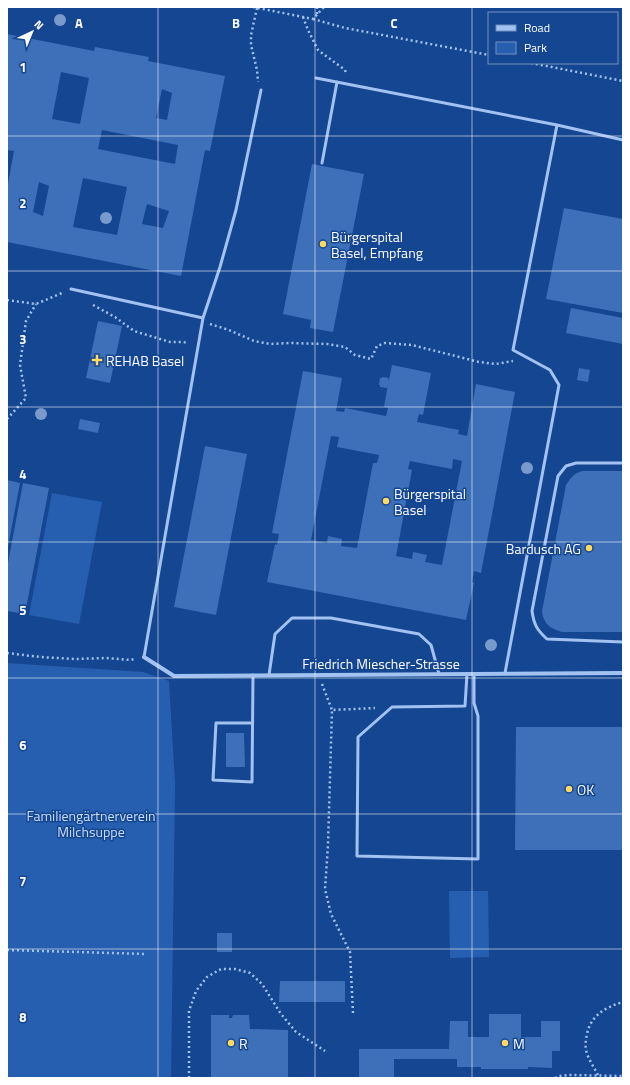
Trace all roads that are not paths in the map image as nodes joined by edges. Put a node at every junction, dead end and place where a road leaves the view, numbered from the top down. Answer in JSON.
{"nodes":[{"id":1,"x":316,"y":78,"type":"dead end"},
{"id":2,"x":337,"y":82,"type":"junction"},
{"id":3,"x":261,"y":90,"type":"road end"},
{"id":4,"x":557,"y":125,"type":"junction"},
{"id":5,"x":623,"y":140,"type":"edge"},
{"id":6,"x":322,"y":163,"type":"dead end"},
{"id":7,"x":71,"y":289,"type":"road end"},
{"id":8,"x":203,"y":318,"type":"junction"},
{"id":9,"x":623,"y":463,"type":"edge"},
{"id":10,"x":623,"y":642,"type":"edge"},
{"id":11,"x":144,"y":657,"type":"joint"},
{"id":12,"x":623,"y":672,"type":"edge"},
{"id":13,"x":505,"y":673,"type":"junction"},
{"id":14,"x":439,"y":674,"type":"junction"},
{"id":15,"x":467,"y":674,"type":"junction"},
{"id":16,"x":474,"y":674,"type":"junction"},
{"id":17,"x":253,"y":675,"type":"junction"},
{"id":18,"x":269,"y":675,"type":"junction"},
{"id":19,"x":252,"y":723,"type":"junction"}],
"edges":[{"from":1,"to":2,"type":"lane"},
{"from":2,"to":4,"type":"lane"},
{"from":2,"to":6,"type":"lane"},
{"from":3,"to":8,"type":"lane"},
{"from":4,"to":5,"type":"lane"},
{"from":4,"to":13,"type":"lane"},
{"from":7,"to":8,"type":"lane"},
{"from":8,"to":11,"type":"lane"},
{"from":9,"to":10,"type":"lane"},
{"from":11,"to":17,"type":"street","name":"Friedrich Miescher-Strasse"},
{"from":12,"to":13,"type":"street","name":"Friedrich Miescher-Strasse"},
{"from":13,"to":16,"type":"street","name":"Friedrich Miescher-Strasse"},
{"from":14,"to":15,"type":"street","name":"Friedrich Miescher-Strasse"},
{"from":14,"to":18,"type":"street","name":"Friedrich Miescher-Strasse"},
{"from":14,"to":18,"type":"lane"},
{"from":15,"to":16,"type":"street","name":"Friedrich Miescher-Strasse"},
{"from":15,"to":16,"type":"lane"},
{"from":17,"to":18,"type":"street","name":"Friedrich Miescher-Strasse"},
{"from":17,"to":19,"type":"lane"},
{"from":19,"to":19,"type":"lane"}]}
